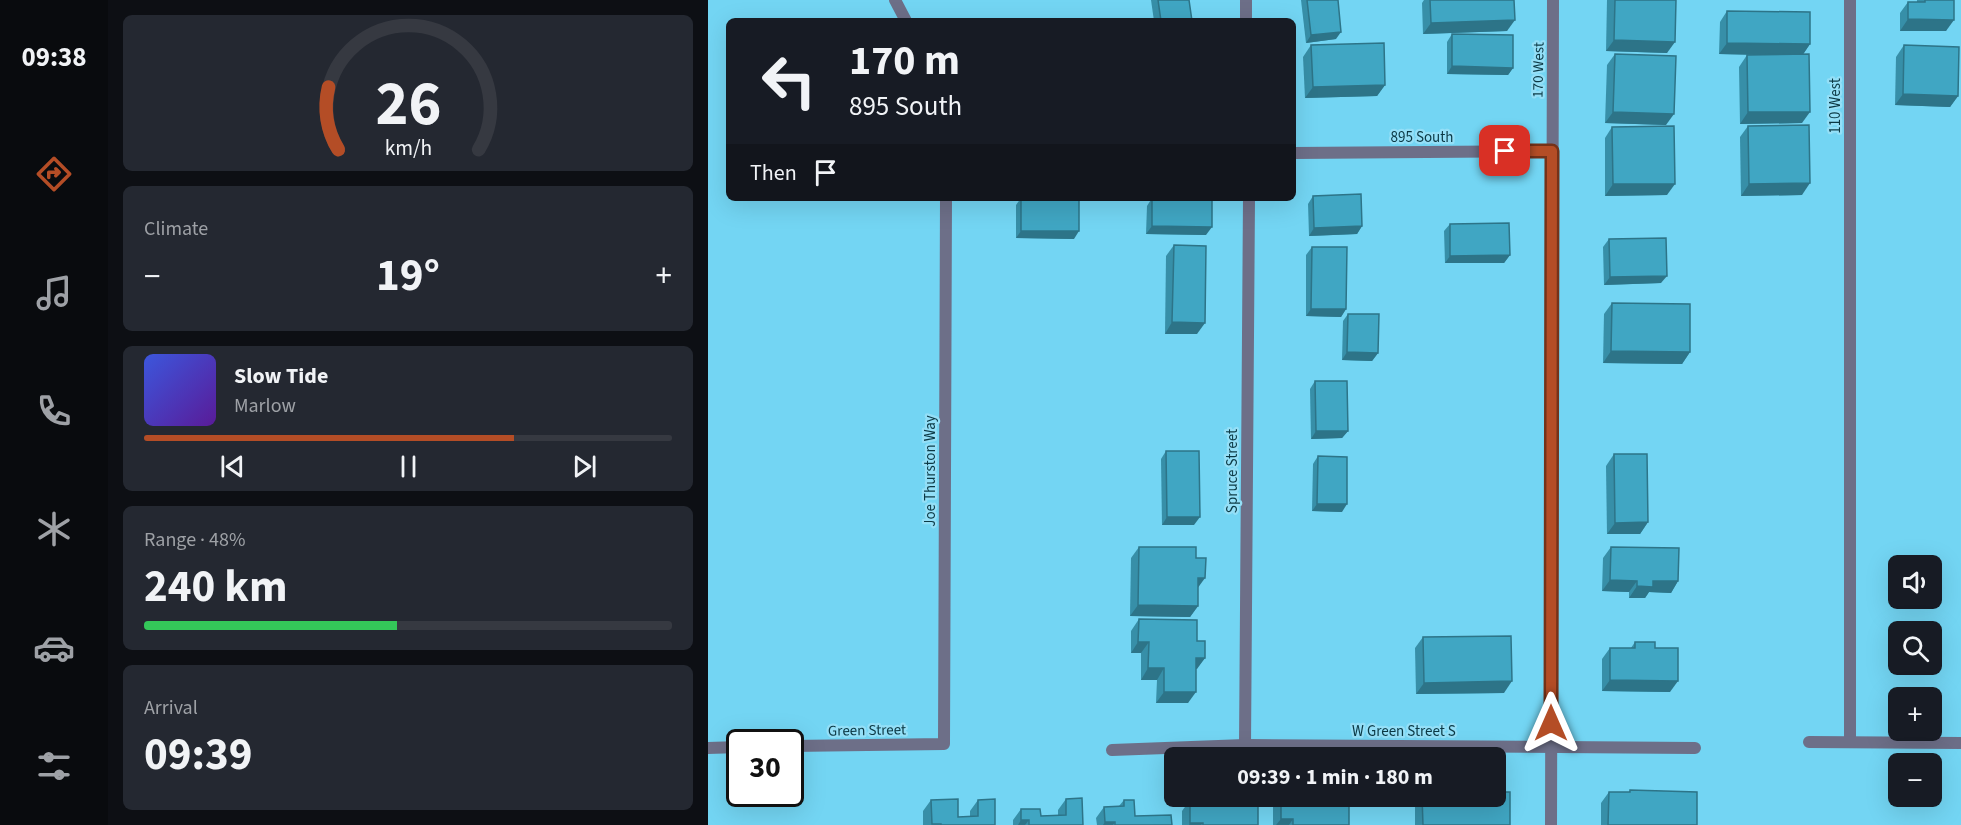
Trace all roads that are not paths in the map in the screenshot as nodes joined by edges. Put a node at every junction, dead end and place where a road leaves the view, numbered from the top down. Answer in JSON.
{"nodes":[{"id":1,"x":895,"y":0,"type":"edge"},
{"id":2,"x":1246,"y":0,"type":"edge"},
{"id":3,"x":1553,"y":0,"type":"edge"},
{"id":4,"x":1850,"y":0,"type":"edge"},
{"id":5,"x":904,"y":18,"type":"edge"},
{"id":6,"x":1246,"y":18,"type":"edge"},
{"id":7,"x":1552,"y":151,"type":"junction"},
{"id":8,"x":1296,"y":153,"type":"edge"},
{"id":9,"x":945,"y":201,"type":"edge"},
{"id":10,"x":1249,"y":201,"type":"edge"},
{"id":11,"x":1809,"y":742,"type":"dead end"},
{"id":12,"x":1851,"y":742,"type":"junction"},
{"id":13,"x":1961,"y":743,"type":"edge"},
{"id":14,"x":944,"y":744,"type":"joint"},
{"id":15,"x":1245,"y":745,"type":"junction"},
{"id":16,"x":804,"y":746,"type":"edge"},
{"id":17,"x":726,"y":747,"type":"edge"},
{"id":18,"x":1551,"y":747,"type":"junction"},
{"id":19,"x":708,"y":748,"type":"edge"},
{"id":20,"x":1695,"y":748,"type":"dead end"},
{"id":21,"x":1112,"y":750,"type":"dead end"},
{"id":22,"x":1551,"y":825,"type":"edge"}],
"edges":[{"from":1,"to":5,"type":"street"},
{"from":2,"to":6,"type":"street"},
{"from":3,"to":7,"type":"street","name":"170 West"},
{"from":4,"to":12,"type":"street","name":"110 West"},
{"from":7,"to":8,"type":"street","name":"895 South"},
{"from":7,"to":18,"type":"street","name":"170 West"},
{"from":9,"to":14,"type":"street","name":"Joe Thurston Way"},
{"from":10,"to":15,"type":"street","name":"Spruce Street"},
{"from":11,"to":12,"type":"street"},
{"from":12,"to":13,"type":"street"},
{"from":14,"to":16,"type":"street","name":"Green Street"},
{"from":15,"to":18,"type":"street","name":"W Green Street S"},
{"from":15,"to":21,"type":"street","name":"W Green Street S"},
{"from":17,"to":19,"type":"street"},
{"from":18,"to":20,"type":"street","name":"W Green Street S"},
{"from":18,"to":22,"type":"street","name":"170 West"}]}
